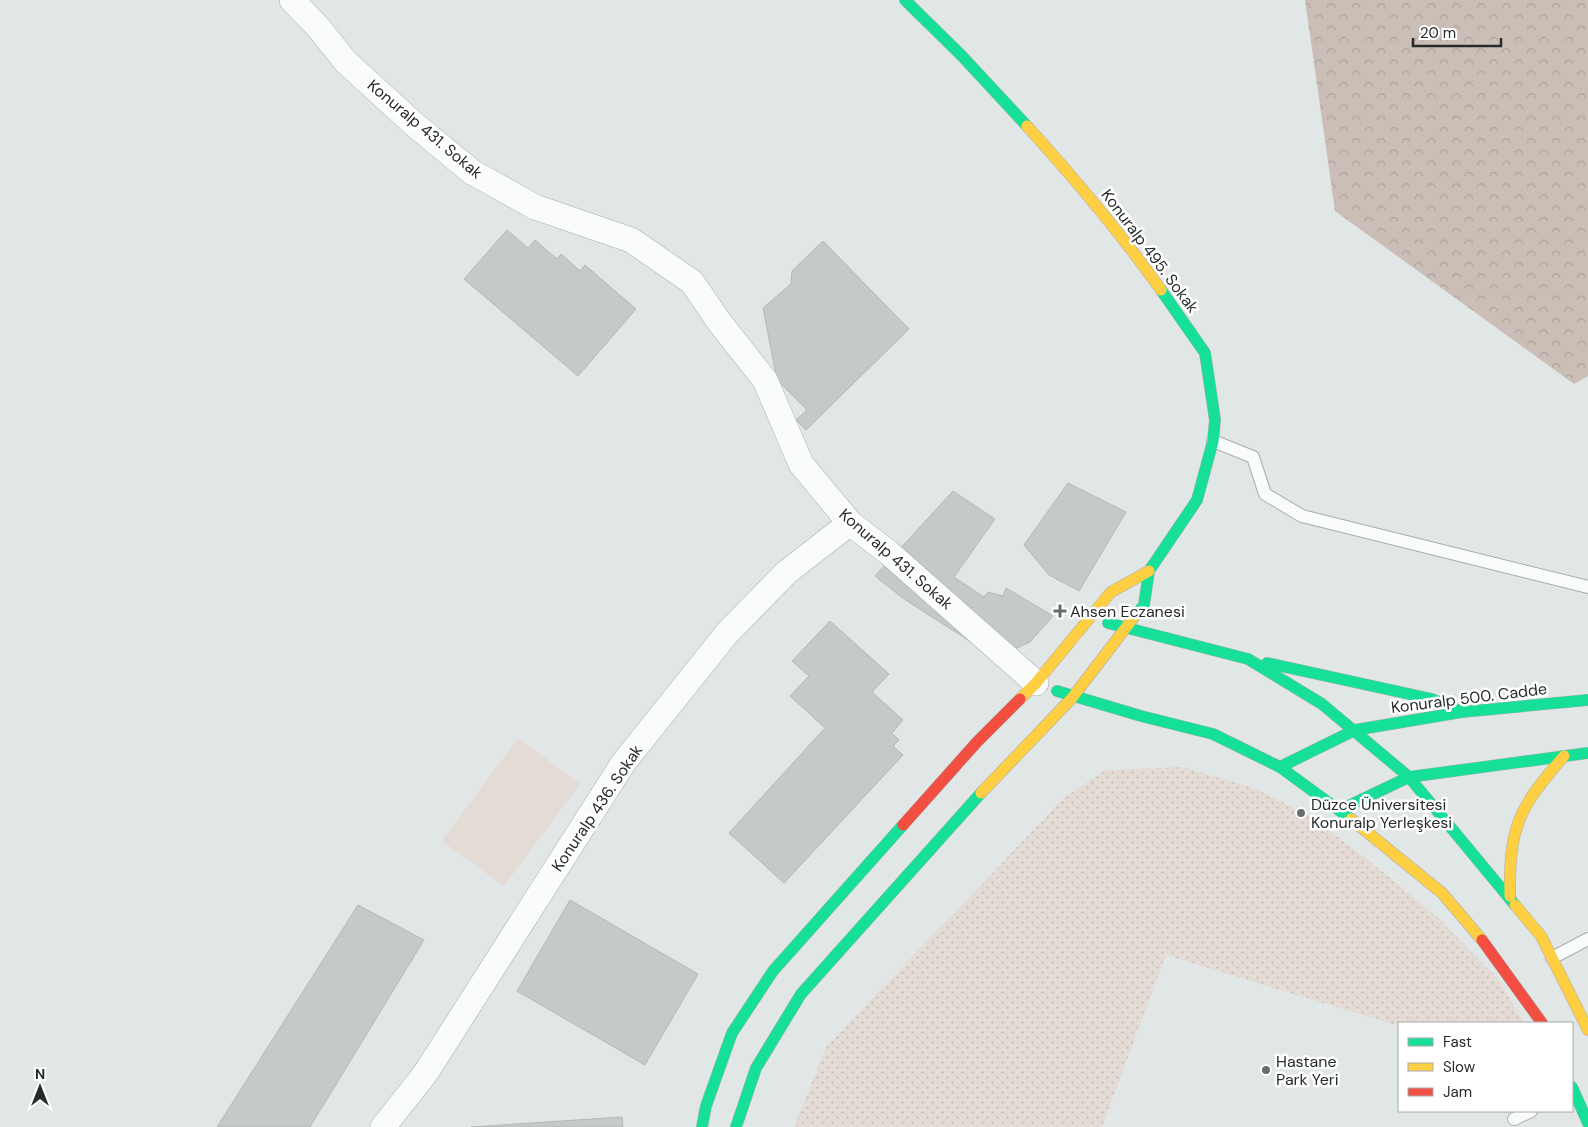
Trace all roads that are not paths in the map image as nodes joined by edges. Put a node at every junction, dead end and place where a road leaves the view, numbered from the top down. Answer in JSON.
{"nodes":[{"id":1,"x":292,"y":0,"type":"edge"},
{"id":2,"x":905,"y":0,"type":"edge"},
{"id":3,"x":1213,"y":441,"type":"junction"},
{"id":4,"x":850,"y":523,"type":"junction"},
{"id":5,"x":1149,"y":571,"type":"junction"},
{"id":6,"x":1588,"y":587,"type":"edge"},
{"id":7,"x":1090,"y":617,"type":"junction"},
{"id":8,"x":1123,"y":629,"type":"junction"},
{"id":9,"x":1248,"y":659,"type":"junction"},
{"id":10,"x":1036,"y":683,"type":"junction"},
{"id":11,"x":1072,"y":698,"type":"junction"},
{"id":12,"x":1588,"y":700,"type":"edge"},
{"id":13,"x":1462,"y":712,"type":"junction"},
{"id":14,"x":1355,"y":730,"type":"junction"},
{"id":15,"x":1588,"y":753,"type":"edge"},
{"id":16,"x":1564,"y":756,"type":"junction"},
{"id":17,"x":1280,"y":767,"type":"junction"},
{"id":18,"x":1409,"y":777,"type":"junction"},
{"id":19,"x":1340,"y":810,"type":"junction"},
{"id":20,"x":1510,"y":896,"type":"junction"},
{"id":21,"x":1588,"y":940,"type":"edge"},
{"id":22,"x":1552,"y":958,"type":"junction"},
{"id":23,"x":1541,"y":1022,"type":"edge"},
{"id":24,"x":1588,"y":1030,"type":"edge"},
{"id":25,"x":1573,"y":1091,"type":"edge"},
{"id":26,"x":1529,"y":1112,"type":"edge"},
{"id":27,"x":1514,"y":1119,"type":"dead end"},
{"id":28,"x":1588,"y":1123,"type":"edge"},
{"id":29,"x":383,"y":1127,"type":"edge"},
{"id":30,"x":702,"y":1127,"type":"edge"},
{"id":31,"x":736,"y":1127,"type":"edge"}],
"edges":[{"from":1,"to":4,"type":"street","name":"Konuralp 431. Sokak"},
{"from":2,"to":3,"type":"main road","name":"Konuralp 495. Sokak"},
{"from":3,"to":5,"type":"main road","name":"Konuralp 495. Sokak"},
{"from":3,"to":6,"type":"lane"},
{"from":4,"to":10,"type":"street","name":"Konuralp 431. Sokak"},
{"from":4,"to":29,"type":"street","name":"Konuralp 436. Sokak"},
{"from":5,"to":7,"type":"main road"},
{"from":5,"to":8,"type":"main road"},
{"from":7,"to":8,"type":"main road"},
{"from":7,"to":10,"type":"main road"},
{"from":8,"to":9,"type":"main road"},
{"from":8,"to":11,"type":"main road"},
{"from":9,"to":13,"type":"main road"},
{"from":9,"to":14,"type":"main road"},
{"from":10,"to":11,"type":"main road"},
{"from":10,"to":30,"type":"main road"},
{"from":11,"to":17,"type":"main road"},
{"from":11,"to":31,"type":"main road"},
{"from":12,"to":13,"type":"main road","name":"Konuralp 500. Cadde"},
{"from":13,"to":14,"type":"main road","name":"Konuralp 500. Cadde"},
{"from":14,"to":17,"type":"main road","name":"Konuralp 500. Cadde"},
{"from":14,"to":18,"type":"main road"},
{"from":15,"to":16,"type":"main road"},
{"from":16,"to":18,"type":"main road"},
{"from":16,"to":20,"type":"main road"},
{"from":17,"to":19,"type":"main road"},
{"from":18,"to":19,"type":"main road"},
{"from":18,"to":20,"type":"main road"},
{"from":19,"to":23,"type":"main road"},
{"from":20,"to":22,"type":"main road"},
{"from":21,"to":22,"type":"lane"},
{"from":22,"to":24,"type":"main road"},
{"from":25,"to":28,"type":"main road"},
{"from":26,"to":27,"type":"lane"}]}
